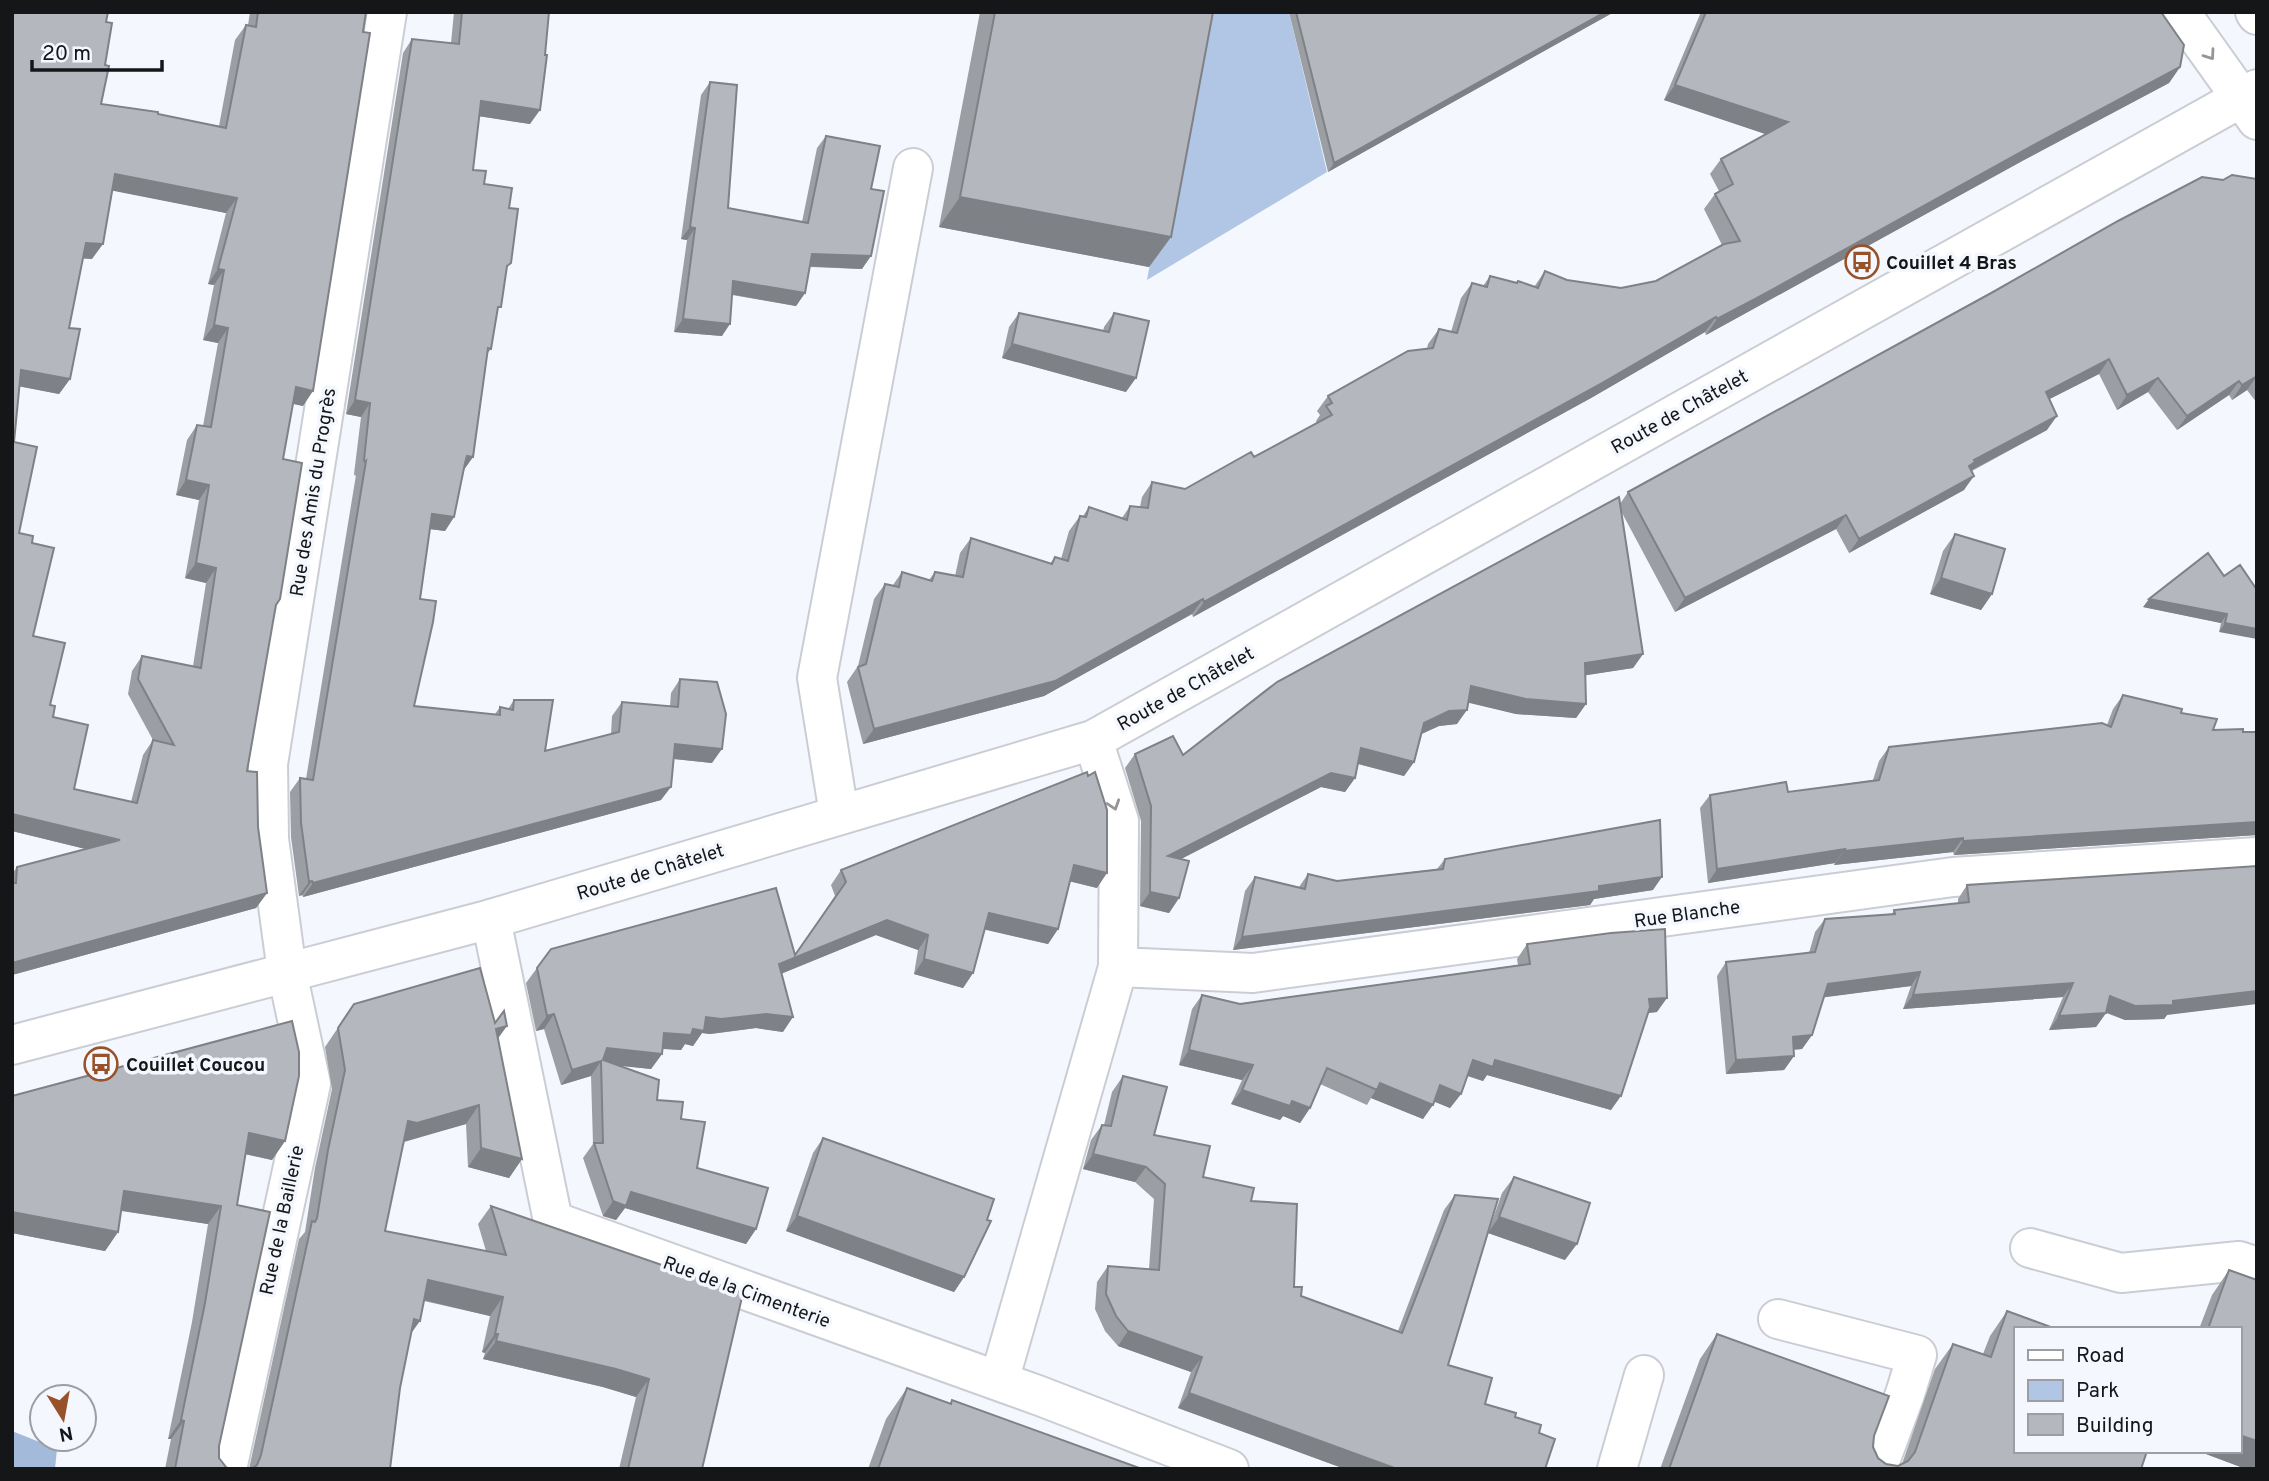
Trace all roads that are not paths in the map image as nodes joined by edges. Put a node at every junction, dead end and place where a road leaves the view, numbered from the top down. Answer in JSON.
{"nodes":[{"id":1,"x":387,"y":12,"type":"edge"},
{"id":2,"x":2180,"y":12,"type":"edge"},
{"id":3,"x":2251,"y":102,"type":"edge"},
{"id":4,"x":913,"y":168,"type":"dead end"},
{"id":5,"x":1093,"y":740,"type":"junction"},
{"id":6,"x":839,"y":814,"type":"junction"},
{"id":7,"x":2257,"y":857,"type":"edge"},
{"id":8,"x":491,"y":919,"type":"junction"},
{"id":9,"x":1118,"y":967,"type":"junction"},
{"id":10,"x":287,"y":972,"type":"junction"},
{"id":11,"x":12,"y":1045,"type":"edge"},
{"id":12,"x":2030,"y":1248,"type":"dead end"},
{"id":13,"x":2257,"y":1267,"type":"edge"},
{"id":14,"x":1778,"y":1319,"type":"dead end"},
{"id":15,"x":1644,"y":1375,"type":"dead end"},
{"id":16,"x":999,"y":1381,"type":"junction"},
{"id":17,"x":228,"y":1469,"type":"edge"},
{"id":18,"x":1229,"y":1469,"type":"edge"},
{"id":19,"x":1617,"y":1469,"type":"edge"},
{"id":20,"x":1877,"y":1469,"type":"edge"}],
"edges":[{"from":1,"to":10,"type":"street","name":"Rue des Amis du Progrès"},
{"from":2,"to":3,"type":"street","one_way":true},
{"from":3,"to":5,"type":"street","name":"Route de Châtelet"},
{"from":4,"to":6,"type":"street"},
{"from":5,"to":6,"type":"street","name":"Route de Châtelet"},
{"from":5,"to":9,"type":"street","one_way":true},
{"from":6,"to":8,"type":"street","name":"Route de Châtelet"},
{"from":7,"to":9,"type":"street","name":"Rue Blanche"},
{"from":8,"to":10,"type":"street","name":"Route de Châtelet"},
{"from":8,"to":16,"type":"street","name":"Rue de la Cimenterie"},
{"from":9,"to":16,"type":"street"},
{"from":10,"to":11,"type":"street","name":"Route de Châtelet"},
{"from":10,"to":17,"type":"street","name":"Rue de la Baillerie"},
{"from":12,"to":13,"type":"street"},
{"from":14,"to":20,"type":"street"},
{"from":15,"to":19,"type":"street"},
{"from":16,"to":18,"type":"street","name":"Rue de la Cimenterie"}]}
